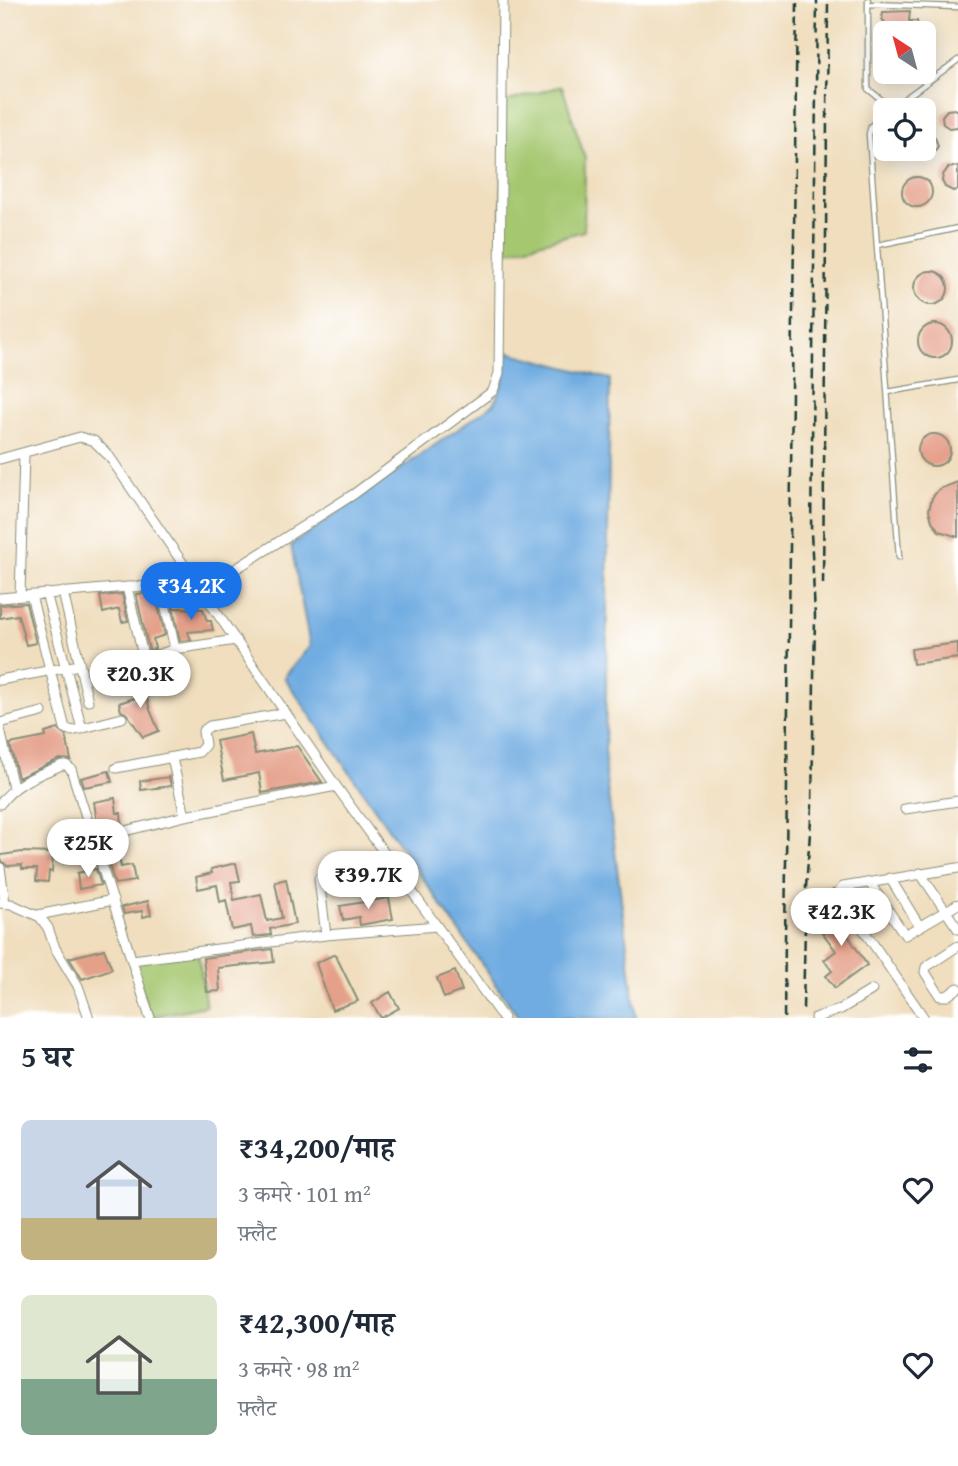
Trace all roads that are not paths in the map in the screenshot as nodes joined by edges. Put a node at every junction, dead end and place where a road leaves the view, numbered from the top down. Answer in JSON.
{"nodes":[{"id":1,"x":503,"y":0,"type":"edge"},
{"id":2,"x":868,"y":2,"type":"edge"},
{"id":3,"x":958,"y":7,"type":"edge"},
{"id":4,"x":958,"y":60,"type":"edge"},
{"id":5,"x":877,"y":98,"type":"edge"},
{"id":6,"x":906,"y":98,"type":"edge"},
{"id":7,"x":873,"y":125,"type":"edge"},
{"id":8,"x":958,"y":228,"type":"edge"},
{"id":9,"x":878,"y":245,"type":"junction"},
{"id":10,"x":958,"y":380,"type":"edge"},
{"id":11,"x":888,"y":393,"type":"junction"},
{"id":12,"x":24,"y":454,"type":"junction"},
{"id":13,"x":0,"y":459,"type":"edge"},
{"id":14,"x":899,"y":557,"type":"dead end"},
{"id":15,"x":161,"y":586,"type":"junction"},
{"id":16,"x":127,"y":587,"type":"junction"},
{"id":17,"x":201,"y":591,"type":"junction"},
{"id":18,"x":63,"y":592,"type":"junction"},
{"id":19,"x":46,"y":593,"type":"junction"},
{"id":20,"x":32,"y":595,"type":"junction"},
{"id":21,"x":20,"y":596,"type":"junction"},
{"id":22,"x":0,"y":598,"type":"edge"},
{"id":23,"x":236,"y":640,"type":"junction"},
{"id":24,"x":175,"y":649,"type":"junction"},
{"id":25,"x":145,"y":660,"type":"junction"},
{"id":26,"x":79,"y":665,"type":"junction"},
{"id":27,"x":66,"y":668,"type":"junction"},
{"id":28,"x":116,"y":668,"type":"dead end"},
{"id":29,"x":51,"y":671,"type":"junction"},
{"id":30,"x":0,"y":680,"type":"edge"},
{"id":31,"x":88,"y":701,"type":"dead end"},
{"id":32,"x":42,"y":712,"type":"dead end"},
{"id":33,"x":286,"y":713,"type":"junction"},
{"id":34,"x":122,"y":718,"type":"dead end"},
{"id":35,"x":0,"y":723,"type":"edge"},
{"id":36,"x":0,"y":729,"type":"edge"},
{"id":37,"x":82,"y":729,"type":"junction"},
{"id":38,"x":172,"y":758,"type":"junction"},
{"id":39,"x":117,"y":768,"type":"dead end"},
{"id":40,"x":336,"y":786,"type":"junction"},
{"id":41,"x":13,"y":788,"type":"junction"},
{"id":42,"x":958,"y":802,"type":"edge"},
{"id":43,"x":0,"y":804,"type":"edge"},
{"id":44,"x":905,"y":809,"type":"dead end"},
{"id":45,"x":185,"y":816,"type":"junction"},
{"id":46,"x":93,"y":839,"type":"junction"},
{"id":47,"x":0,"y":867,"type":"edge"},
{"id":48,"x":958,"y":868,"type":"edge"},
{"id":49,"x":920,"y":873,"type":"junction"},
{"id":50,"x":890,"y":878,"type":"junction"},
{"id":51,"x":319,"y":879,"type":"dead end"},
{"id":52,"x":870,"y":882,"type":"junction"},
{"id":53,"x":113,"y":901,"type":"junction"},
{"id":54,"x":3,"y":903,"type":"edge"},
{"id":55,"x":958,"y":904,"type":"edge"},
{"id":56,"x":945,"y":911,"type":"junction"},
{"id":57,"x":38,"y":915,"type":"junction"},
{"id":58,"x":437,"y":926,"type":"junction"},
{"id":59,"x":920,"y":927,"type":"junction"},
{"id":60,"x":958,"y":929,"type":"edge"},
{"id":61,"x":326,"y":936,"type":"junction"},
{"id":62,"x":958,"y":946,"type":"edge"},
{"id":63,"x":132,"y":960,"type":"junction"},
{"id":64,"x":958,"y":988,"type":"edge"},
{"id":65,"x":872,"y":990,"type":"dead end"},
{"id":66,"x":89,"y":1018,"type":"edge"},
{"id":67,"x":149,"y":1018,"type":"edge"},
{"id":68,"x":503,"y":1018,"type":"edge"},
{"id":69,"x":815,"y":1018,"type":"edge"},
{"id":70,"x":924,"y":1018,"type":"edge"}],
"edges":[{"from":1,"to":17,"type":"street"},
{"from":2,"to":3,"type":"lane"},
{"from":2,"to":5,"type":"lane"},
{"from":4,"to":6,"type":"lane"},
{"from":7,"to":9,"type":"lane"},
{"from":8,"to":9,"type":"lane"},
{"from":9,"to":11,"type":"lane"},
{"from":10,"to":11,"type":"lane"},
{"from":11,"to":14,"type":"lane"},
{"from":12,"to":13,"type":"street"},
{"from":12,"to":17,"type":"street"},
{"from":12,"to":21,"type":"street"},
{"from":15,"to":16,"type":"street"},
{"from":15,"to":17,"type":"street"},
{"from":15,"to":24,"type":"street"},
{"from":16,"to":18,"type":"street"},
{"from":16,"to":25,"type":"street"},
{"from":17,"to":23,"type":"street"},
{"from":18,"to":19,"type":"street"},
{"from":18,"to":26,"type":"street"},
{"from":19,"to":20,"type":"street"},
{"from":19,"to":27,"type":"street"},
{"from":20,"to":21,"type":"street"},
{"from":20,"to":29,"type":"street"},
{"from":21,"to":22,"type":"street"},
{"from":23,"to":24,"type":"street"},
{"from":23,"to":33,"type":"street"},
{"from":24,"to":25,"type":"street"},
{"from":25,"to":28,"type":"street"},
{"from":26,"to":27,"type":"street"},
{"from":26,"to":31,"type":"street"},
{"from":27,"to":29,"type":"street"},
{"from":27,"to":37,"type":"street"},
{"from":29,"to":30,"type":"street"},
{"from":29,"to":37,"type":"street"},
{"from":32,"to":35,"type":"street"},
{"from":33,"to":38,"type":"street"},
{"from":33,"to":40,"type":"street"},
{"from":34,"to":37,"type":"street"},
{"from":36,"to":41,"type":"street"},
{"from":38,"to":39,"type":"street"},
{"from":38,"to":45,"type":"street"},
{"from":40,"to":45,"type":"street"},
{"from":40,"to":58,"type":"street"},
{"from":41,"to":43,"type":"street"},
{"from":41,"to":46,"type":"street"},
{"from":42,"to":44,"type":"street"},
{"from":45,"to":46,"type":"street"},
{"from":46,"to":53,"type":"street"},
{"from":47,"to":54,"type":"street"},
{"from":48,"to":49,"type":"street"},
{"from":49,"to":50,"type":"street"},
{"from":49,"to":56,"type":"street"},
{"from":50,"to":52,"type":"street"},
{"from":50,"to":59,"type":"street"},
{"from":51,"to":61,"type":"street"},
{"from":52,"to":59,"type":"street"},
{"from":52,"to":70,"type":"street"},
{"from":53,"to":57,"type":"street"},
{"from":53,"to":63,"type":"street"},
{"from":54,"to":57,"type":"street"},
{"from":55,"to":56,"type":"street"},
{"from":56,"to":59,"type":"street"},
{"from":56,"to":60,"type":"street"},
{"from":57,"to":66,"type":"street"},
{"from":58,"to":61,"type":"street"},
{"from":58,"to":68,"type":"street"},
{"from":61,"to":63,"type":"street"},
{"from":62,"to":64,"type":"street"},
{"from":63,"to":67,"type":"street"},
{"from":65,"to":69,"type":"street"}]}
